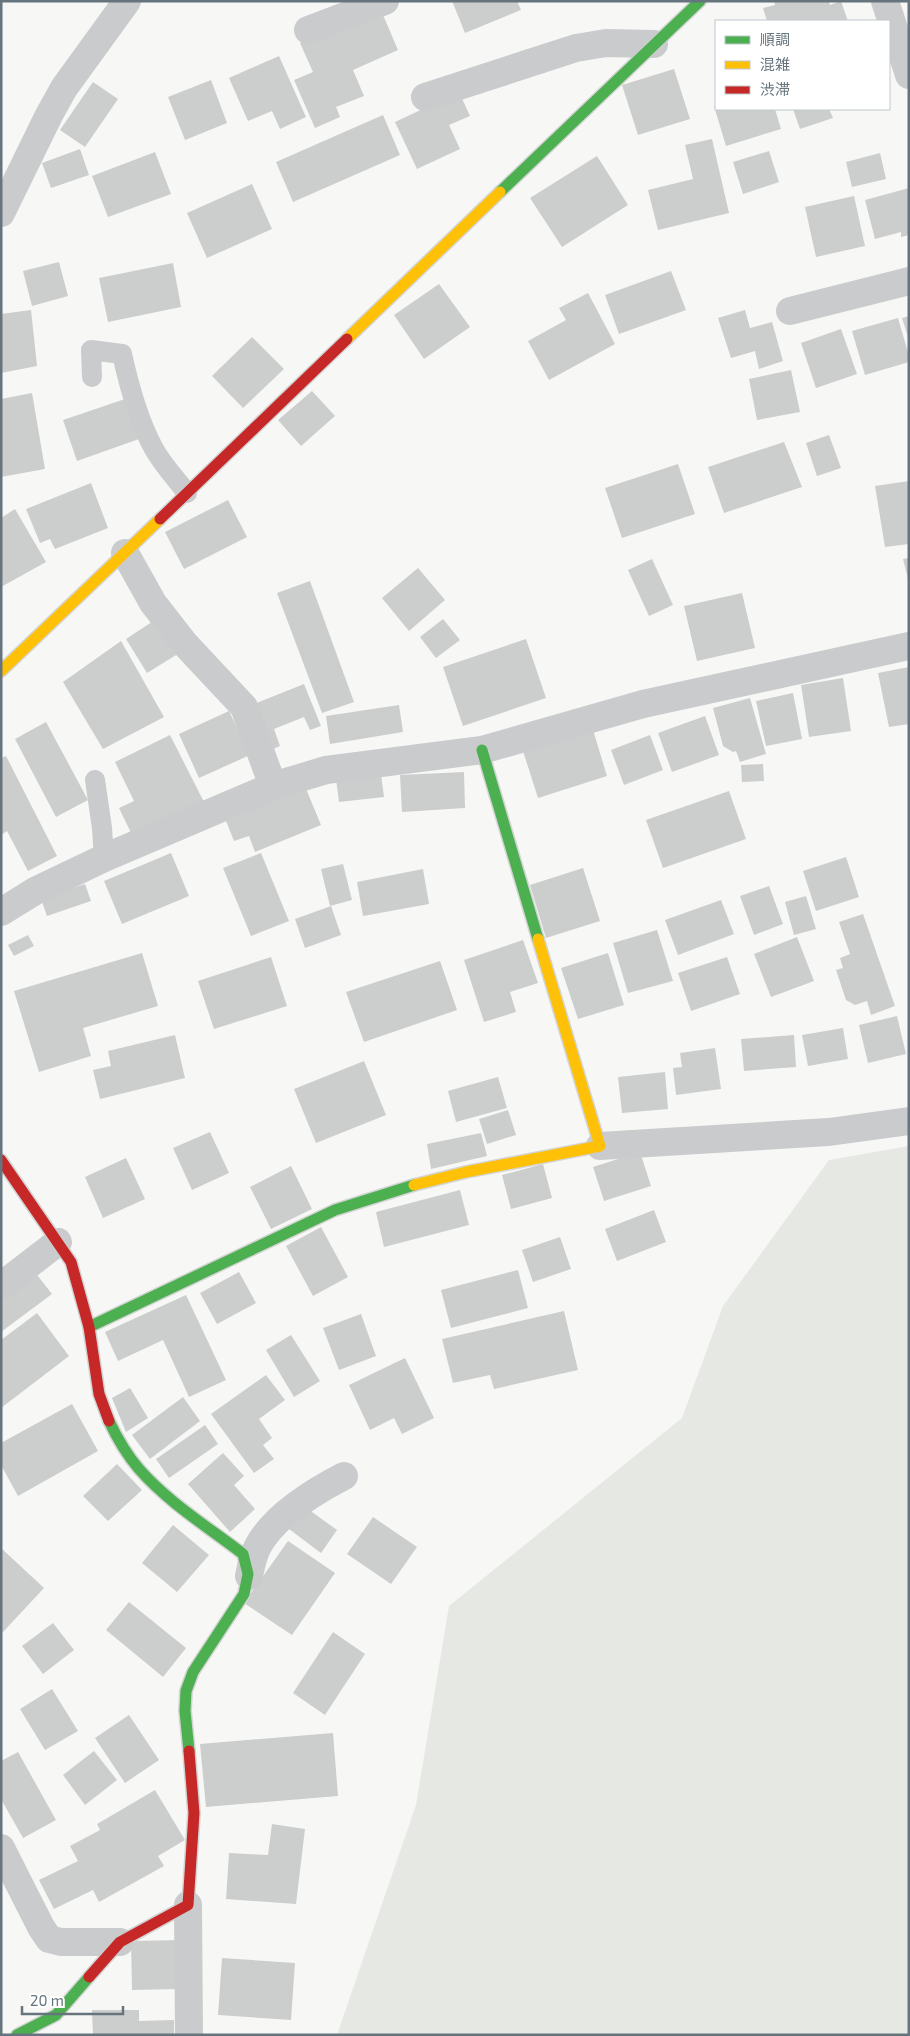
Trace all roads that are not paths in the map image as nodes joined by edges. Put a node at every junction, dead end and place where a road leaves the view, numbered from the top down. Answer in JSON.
{"nodes":[{"id":1,"x":128,"y":1,"type":"edge"},
{"id":2,"x":385,"y":1,"type":"edge"},
{"id":3,"x":700,"y":1,"type":"edge"},
{"id":4,"x":885,"y":1,"type":"edge"},
{"id":5,"x":308,"y":30,"type":"dead end"},
{"id":6,"x":654,"y":44,"type":"junction"},
{"id":7,"x":909,"y":75,"type":"edge"},
{"id":8,"x":425,"y":97,"type":"dead end"},
{"id":9,"x":1,"y":213,"type":"edge"},
{"id":10,"x":909,"y":281,"type":"edge"},
{"id":11,"x":790,"y":312,"type":"dead end"},
{"id":12,"x":92,"y":378,"type":"dead end"},
{"id":13,"x":187,"y":493,"type":"junction"},
{"id":14,"x":125,"y":553,"type":"junction"},
{"id":15,"x":909,"y":646,"type":"edge"},
{"id":16,"x":1,"y":671,"type":"edge"},
{"id":17,"x":482,"y":750,"type":"junction"},
{"id":18,"x":95,"y":780,"type":"dead end"},
{"id":19,"x":273,"y":786,"type":"junction"},
{"id":20,"x":104,"y":858,"type":"junction"},
{"id":21,"x":1,"y":912,"type":"edge"},
{"id":22,"x":909,"y":1121,"type":"edge"},
{"id":23,"x":600,"y":1146,"type":"junction"},
{"id":24,"x":1,"y":1160,"type":"edge"},
{"id":25,"x":58,"y":1242,"type":"junction"},
{"id":26,"x":1,"y":1286,"type":"edge"},
{"id":27,"x":89,"y":1327,"type":"junction"},
{"id":28,"x":344,"y":1476,"type":"dead end"},
{"id":29,"x":249,"y":1576,"type":"junction"},
{"id":30,"x":1,"y":1848,"type":"edge"},
{"id":31,"x":188,"y":1905,"type":"junction"},
{"id":32,"x":120,"y":1942,"type":"junction"},
{"id":33,"x":17,"y":2035,"type":"edge"},
{"id":34,"x":189,"y":2035,"type":"edge"}],
"edges":[{"from":1,"to":9,"type":"street"},
{"from":2,"to":5,"type":"street"},
{"from":3,"to":6,"type":"street"},
{"from":4,"to":7,"type":"street"},
{"from":6,"to":8,"type":"street"},
{"from":6,"to":13,"type":"street"},
{"from":10,"to":11,"type":"street"},
{"from":12,"to":13,"type":"lane"},
{"from":13,"to":14,"type":"street"},
{"from":14,"to":16,"type":"street"},
{"from":14,"to":19,"type":"street"},
{"from":15,"to":17,"type":"street"},
{"from":17,"to":19,"type":"street"},
{"from":17,"to":23,"type":"street"},
{"from":18,"to":20,"type":"lane"},
{"from":19,"to":20,"type":"street"},
{"from":20,"to":21,"type":"street"},
{"from":22,"to":23,"type":"street"},
{"from":23,"to":27,"type":"street"},
{"from":24,"to":25,"type":"street"},
{"from":25,"to":26,"type":"street"},
{"from":25,"to":27,"type":"street"},
{"from":27,"to":29,"type":"street"},
{"from":28,"to":29,"type":"street"},
{"from":29,"to":31,"type":"street"},
{"from":30,"to":32,"type":"street"},
{"from":31,"to":32,"type":"street"},
{"from":31,"to":34,"type":"street"},
{"from":32,"to":33,"type":"street"}]}
